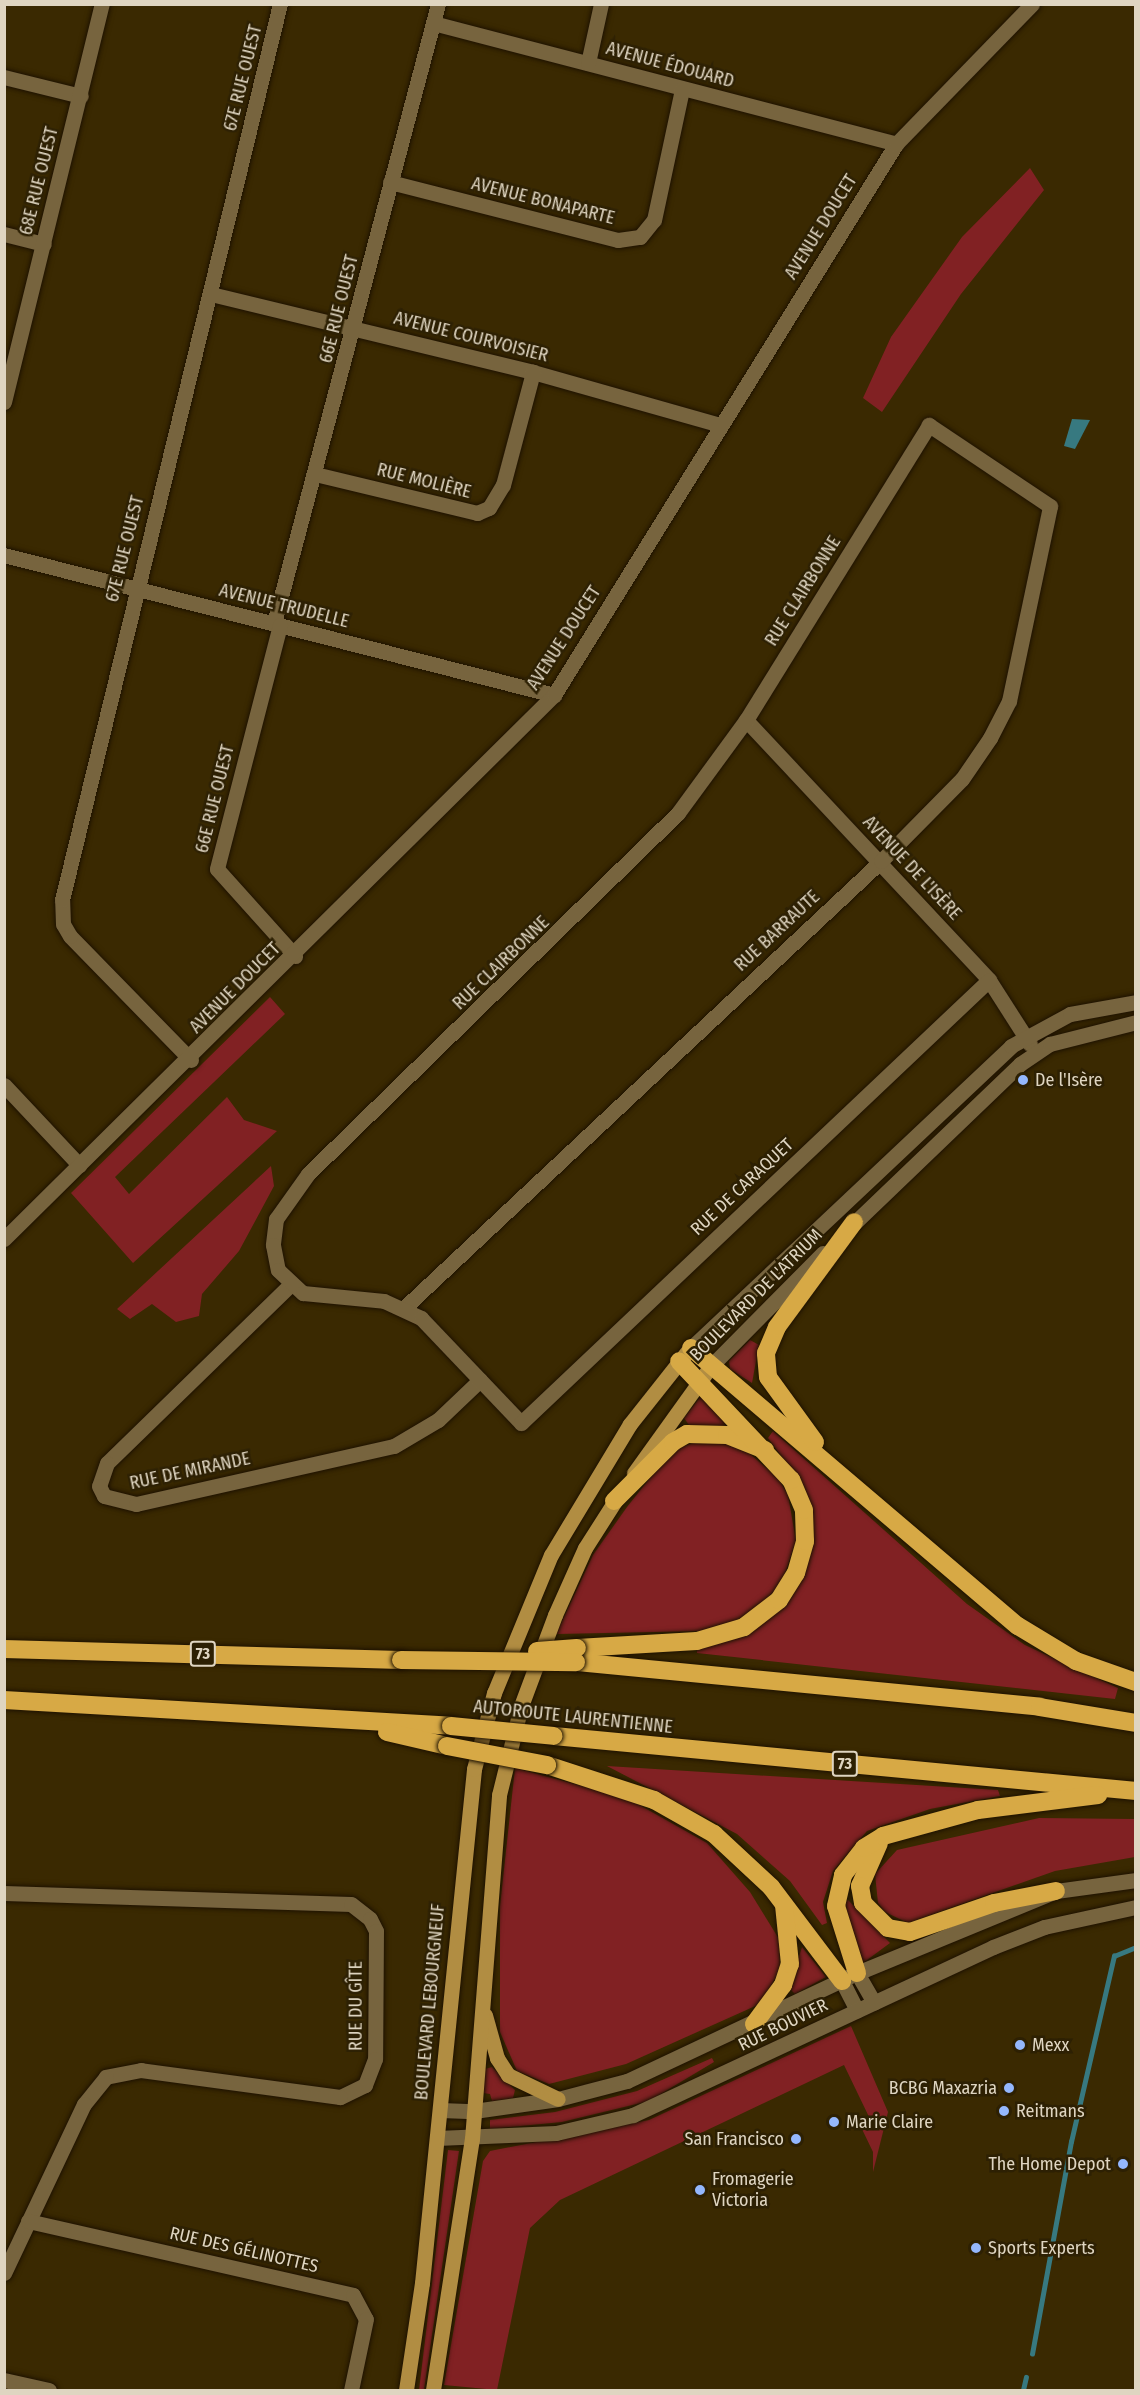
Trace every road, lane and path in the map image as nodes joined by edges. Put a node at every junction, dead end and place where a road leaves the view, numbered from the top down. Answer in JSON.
{"nodes":[{"id":1,"x":102,"y":4,"type":"edge"},
{"id":2,"x":280,"y":4,"type":"edge"},
{"id":3,"x":438,"y":4,"type":"edge"},
{"id":4,"x":601,"y":4,"type":"edge"},
{"id":5,"x":1032,"y":4,"type":"edge"},
{"id":6,"x":433,"y":23,"type":"junction"},
{"id":7,"x":588,"y":63,"type":"junction"},
{"id":8,"x":4,"y":77,"type":"edge"},
{"id":9,"x":682,"y":89,"type":"junction"},
{"id":10,"x":81,"y":96,"type":"junction"},
{"id":11,"x":896,"y":144,"type":"junction"},
{"id":12,"x":390,"y":182,"type":"junction"},
{"id":13,"x":4,"y":234,"type":"edge"},
{"id":14,"x":44,"y":244,"type":"junction"},
{"id":15,"x":211,"y":294,"type":"junction"},
{"id":16,"x":355,"y":328,"type":"junction"},
{"id":17,"x":533,"y":372,"type":"junction"},
{"id":18,"x":6,"y":392,"type":"edge"},
{"id":19,"x":720,"y":425,"type":"junction"},
{"id":20,"x":315,"y":474,"type":"junction"},
{"id":21,"x":1050,"y":506,"type":"joint"},
{"id":22,"x":4,"y":555,"type":"edge"},
{"id":23,"x":135,"y":588,"type":"junction"},
{"id":24,"x":277,"y":624,"type":"junction"},
{"id":25,"x":554,"y":695,"type":"junction"},
{"id":26,"x":746,"y":720,"type":"junction"},
{"id":27,"x":881,"y":861,"type":"junction"},
{"id":28,"x":295,"y":956,"type":"junction"},
{"id":29,"x":989,"y":980,"type":"junction"},
{"id":30,"x":1136,"y":1002,"type":"edge"},
{"id":31,"x":1136,"y":1022,"type":"edge"},
{"id":32,"x":1025,"y":1037,"type":"junction"},
{"id":33,"x":1036,"y":1053,"type":"junction"},
{"id":34,"x":191,"y":1060,"type":"junction"},
{"id":35,"x":4,"y":1085,"type":"edge"},
{"id":36,"x":79,"y":1164,"type":"junction"},
{"id":37,"x":854,"y":1222,"type":"junction"},
{"id":38,"x":4,"y":1239,"type":"edge"},
{"id":39,"x":290,"y":1285,"type":"junction"},
{"id":40,"x":404,"y":1308,"type":"junction"},
{"id":41,"x":685,"y":1354,"type":"junction"},
{"id":42,"x":705,"y":1373,"type":"junction"},
{"id":43,"x":480,"y":1380,"type":"junction"},
{"id":44,"x":771,"y":1453,"type":"junction"},
{"id":45,"x":851,"y":1484,"type":"junction"},
{"id":46,"x":614,"y":1501,"type":"junction"},
{"id":47,"x":520,"y":1623,"type":"joint"},
{"id":48,"x":4,"y":1649,"type":"edge"},
{"id":49,"x":576,"y":1655,"type":"junction"},
{"id":50,"x":1136,"y":1682,"type":"edge"},
{"id":51,"x":4,"y":1700,"type":"edge"},
{"id":52,"x":344,"y":1722,"type":"junction"},
{"id":53,"x":1136,"y":1723,"type":"edge"},
{"id":54,"x":1135,"y":1791,"type":"edge"},
{"id":55,"x":883,"y":1836,"type":"junction"},
{"id":56,"x":1136,"y":1880,"type":"edge"},
{"id":57,"x":1056,"y":1891,"type":"junction"},
{"id":58,"x":4,"y":1893,"type":"edge"},
{"id":59,"x":784,"y":1903,"type":"junction"},
{"id":60,"x":1136,"y":1906,"type":"edge"},
{"id":61,"x":850,"y":1977,"type":"junction"},
{"id":62,"x":874,"y":2002,"type":"junction"},
{"id":63,"x":482,"y":2007,"type":"junction"},
{"id":64,"x":857,"y":2010,"type":"junction"},
{"id":65,"x":754,"y":2024,"type":"junction"},
{"id":66,"x":558,"y":2099,"type":"junction"},
{"id":67,"x":440,"y":2110,"type":"junction"},
{"id":68,"x":474,"y":2112,"type":"junction"},
{"id":69,"x":438,"y":2138,"type":"junction"},
{"id":70,"x":472,"y":2139,"type":"junction"},
{"id":71,"x":28,"y":2220,"type":"junction"},
{"id":72,"x":4,"y":2272,"type":"edge"},
{"id":73,"x":4,"y":2380,"type":"edge"},
{"id":74,"x":49,"y":2391,"type":"edge"},
{"id":75,"x":351,"y":2391,"type":"edge"},
{"id":76,"x":406,"y":2391,"type":"edge"},
{"id":77,"x":433,"y":2391,"type":"edge"}],
"edges":[{"from":1,"to":10,"type":"street","name":"68E RUE OUEST"},
{"from":2,"to":15,"type":"street","name":"67E RUE OUEST"},
{"from":3,"to":6,"type":"street","name":"66E RUE OUEST"},
{"from":4,"to":7,"type":"street"},
{"from":5,"to":11,"type":"street","name":"AVENUE DOUCET"},
{"from":6,"to":7,"type":"street","name":"AVENUE ÉDOUARD"},
{"from":6,"to":12,"type":"street","name":"66E RUE OUEST"},
{"from":7,"to":9,"type":"street","name":"AVENUE ÉDOUARD"},
{"from":8,"to":10,"type":"street"},
{"from":9,"to":11,"type":"street","name":"AVENUE ÉDOUARD"},
{"from":9,"to":12,"type":"street","name":"AVENUE BONAPARTE"},
{"from":10,"to":14,"type":"street","name":"68E RUE OUEST"},
{"from":11,"to":19,"type":"street","name":"AVENUE DOUCET"},
{"from":12,"to":16,"type":"street","name":"66E RUE OUEST"},
{"from":13,"to":14,"type":"street"},
{"from":14,"to":18,"type":"street","name":"68E RUE OUEST"},
{"from":15,"to":16,"type":"street","name":"AVENUE COURVOISIER"},
{"from":15,"to":23,"type":"street","name":"67E RUE OUEST"},
{"from":16,"to":17,"type":"street","name":"AVENUE COURVOISIER"},
{"from":16,"to":20,"type":"street","name":"66E RUE OUEST"},
{"from":17,"to":19,"type":"street","name":"AVENUE COURVOISIER"},
{"from":17,"to":20,"type":"street","name":"RUE MOLIÈRE"},
{"from":19,"to":25,"type":"street","name":"AVENUE DOUCET"},
{"from":20,"to":24,"type":"street","name":"66E RUE OUEST"},
{"from":21,"to":26,"type":"street","name":"RUE CLAIRBONNE"},
{"from":21,"to":27,"type":"street","name":"RUE BARRAUTE"},
{"from":22,"to":23,"type":"street","name":"AVENUE TRUDELLE"},
{"from":23,"to":24,"type":"street","name":"AVENUE TRUDELLE"},
{"from":23,"to":34,"type":"street","name":"67E RUE OUEST"},
{"from":24,"to":25,"type":"street","name":"AVENUE TRUDELLE"},
{"from":24,"to":28,"type":"street","name":"66E RUE OUEST"},
{"from":25,"to":28,"type":"street","name":"AVENUE DOUCET"},
{"from":26,"to":27,"type":"street","name":"AVENUE DE L'ISÈRE"},
{"from":26,"to":39,"type":"street","name":"RUE CLAIRBONNE"},
{"from":27,"to":29,"type":"street","name":"AVENUE DE L'ISÈRE"},
{"from":27,"to":40,"type":"street","name":"RUE BARRAUTE"},
{"from":28,"to":34,"type":"street","name":"AVENUE DOUCET"},
{"from":29,"to":32,"type":"street","name":"AVENUE DE L'ISÈRE"},
{"from":29,"to":43,"type":"street","name":"RUE DE CARAQUET"},
{"from":30,"to":32,"type":"street","name":"BOULEVARD DE L'ATRIUM"},
{"from":31,"to":33,"type":"street","name":"BOULEVARD DE L'ATRIUM"},
{"from":32,"to":33,"type":"street","name":"AVENUE DE L'ISÈRE"},
{"from":32,"to":41,"type":"street","name":"BOULEVARD DE L'ATRIUM"},
{"from":33,"to":37,"type":"street","name":"BOULEVARD DE L'ATRIUM"},
{"from":34,"to":36,"type":"street","name":"AVENUE DOUCET"},
{"from":35,"to":36,"type":"street"},
{"from":36,"to":38,"type":"street","name":"AVENUE DOUCET"},
{"from":37,"to":42,"type":"street","name":"BOULEVARD DE L'ATRIUM"},
{"from":37,"to":45,"type":"highway"},
{"from":39,"to":40,"type":"street"},
{"from":39,"to":43,"type":"street","name":"RUE DE MIRANDE"},
{"from":40,"to":43,"type":"street"},
{"from":41,"to":42,"type":"highway"},
{"from":41,"to":47,"type":"main road","name":"BOULEVARD DE L'ATRIUM"},
{"from":42,"to":44,"type":"highway"},
{"from":42,"to":45,"type":"highway"},
{"from":42,"to":46,"type":"main road","name":"BOULEVARD DE L'ATRIUM"},
{"from":44,"to":46,"type":"highway"},
{"from":44,"to":49,"type":"highway"},
{"from":45,"to":50,"type":"highway"},
{"from":46,"to":63,"type":"main road","name":"BOULEVARD DE L'ATRIUM"},
{"from":47,"to":67,"type":"main road","name":"BOULEVARD LEBOURGNEUF"},
{"from":48,"to":49,"type":"highway","number":"73","bridge":true},
{"from":49,"to":53,"type":"highway","number":"73"},
{"from":51,"to":52,"type":"highway","name":"AUTOROUTE LAURENTIENNE","number":"73"},
{"from":52,"to":54,"type":"highway","name":"AUTOROUTE LAURENTIENNE","number":"73","bridge":true},
{"from":52,"to":59,"type":"highway","bridge":true},
{"from":54,"to":55,"type":"highway"},
{"from":55,"to":57,"type":"highway"},
{"from":55,"to":61,"type":"highway"},
{"from":56,"to":57,"type":"street","name":"RUE BOUVIER"},
{"from":57,"to":61,"type":"street","name":"RUE BOUVIER"},
{"from":58,"to":71,"type":"street","name":"RUE DU GÎTE"},
{"from":59,"to":61,"type":"highway"},
{"from":59,"to":65,"type":"highway"},
{"from":60,"to":62,"type":"street","name":"RUE BOUVIER"},
{"from":61,"to":62,"type":"street"},
{"from":61,"to":64,"type":"street"},
{"from":61,"to":65,"type":"street","name":"RUE BOUVIER"},
{"from":62,"to":64,"type":"street","name":"RUE BOUVIER"},
{"from":63,"to":66,"type":"main road"},
{"from":63,"to":68,"type":"main road"},
{"from":64,"to":70,"type":"street","name":"RUE BOUVIER"},
{"from":65,"to":66,"type":"street","name":"RUE BOUVIER"},
{"from":66,"to":68,"type":"street","name":"RUE BOUVIER"},
{"from":67,"to":68,"type":"street","name":"RUE BOUVIER"},
{"from":67,"to":69,"type":"main road","name":"BOULEVARD LEBOURGNEUF"},
{"from":68,"to":70,"type":"main road"},
{"from":69,"to":70,"type":"street","name":"RUE BOUVIER"},
{"from":69,"to":76,"type":"main road","name":"BOULEVARD LEBOURGNEUF"},
{"from":70,"to":77,"type":"main road"},
{"from":71,"to":72,"type":"street","name":"RUE DU GÎTE"},
{"from":71,"to":75,"type":"street","name":"RUE DES GÉLINOTTES"},
{"from":73,"to":74,"type":"street"}]}
